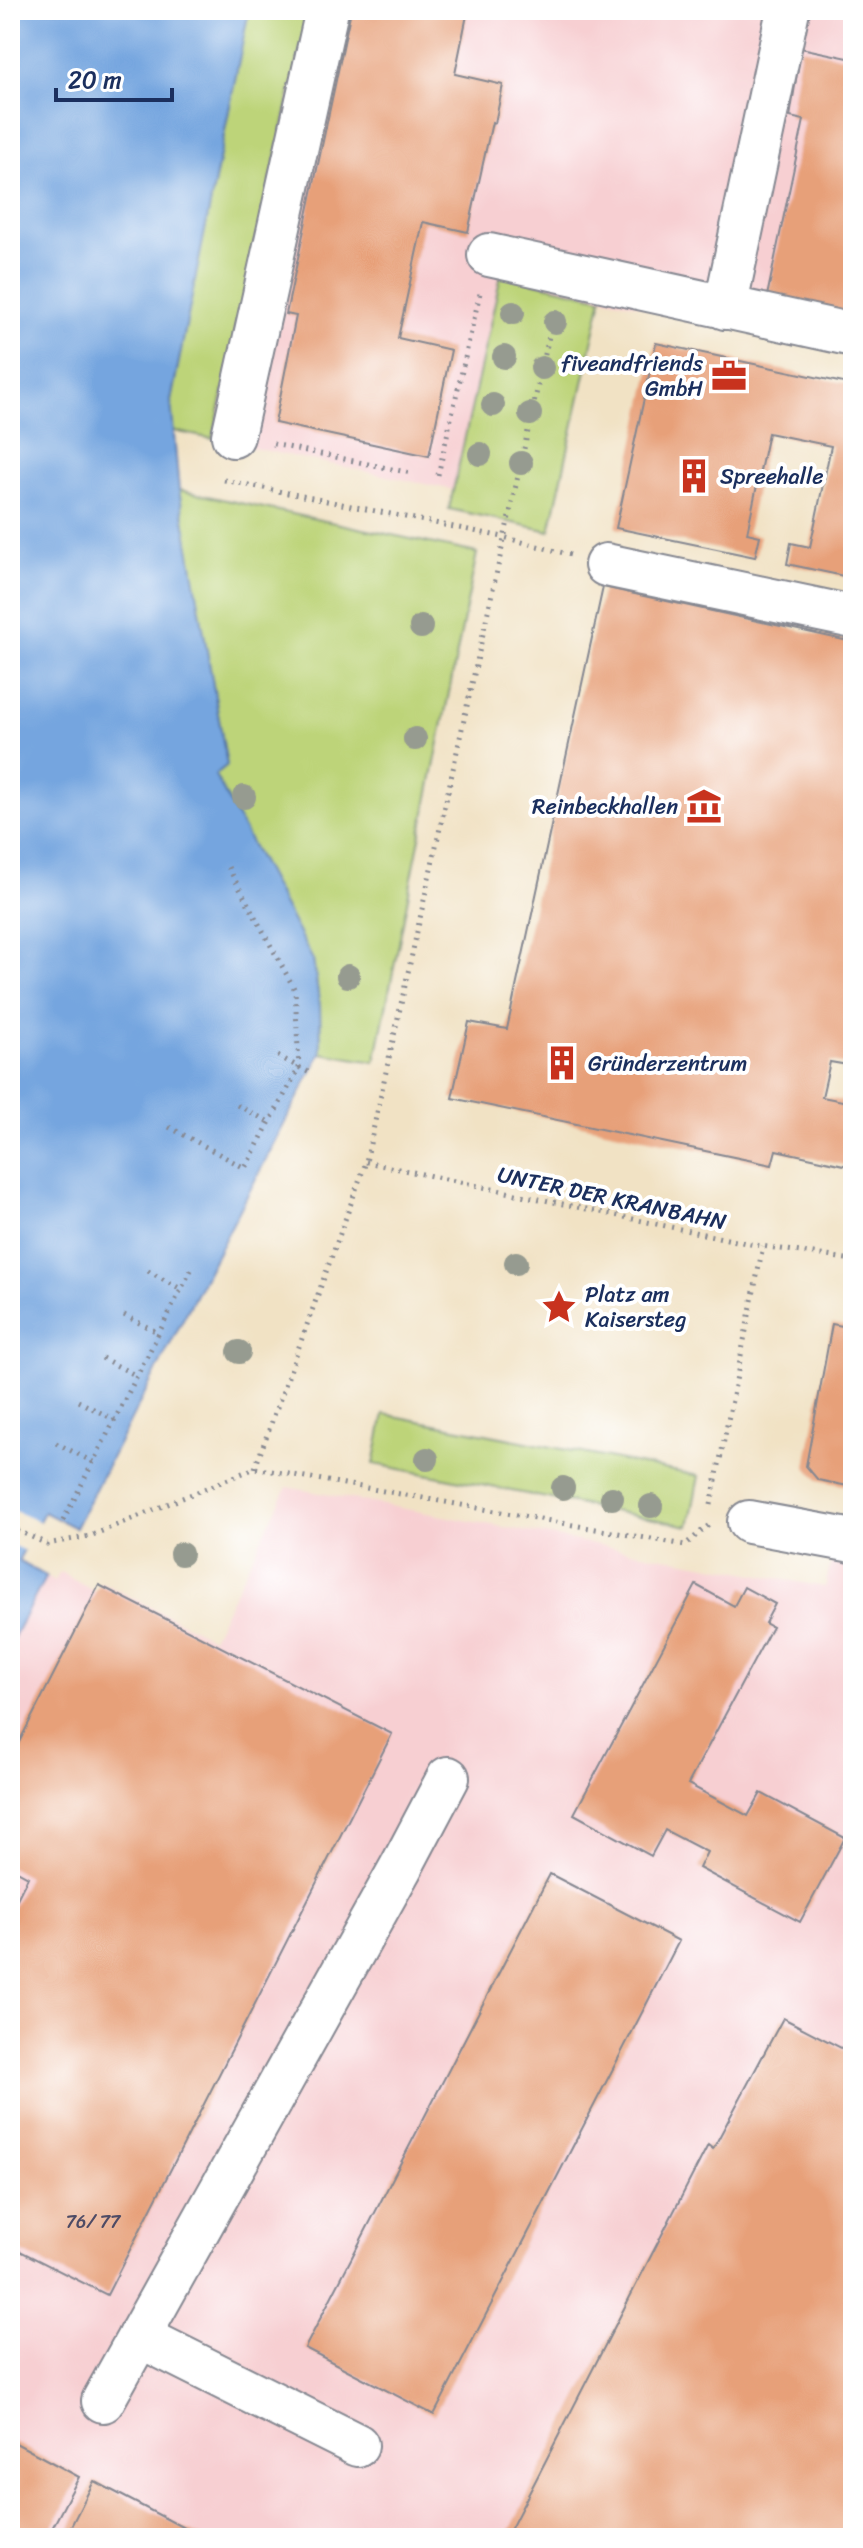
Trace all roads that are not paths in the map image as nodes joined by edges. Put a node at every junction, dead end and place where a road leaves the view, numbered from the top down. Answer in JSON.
{"nodes":[{"id":1,"x":327,"y":10,"type":"edge"},
{"id":2,"x":788,"y":10,"type":"edge"},
{"id":3,"x":489,"y":255,"type":"road end"},
{"id":4,"x":725,"y":308,"type":"junction"},
{"id":5,"x":853,"y":335,"type":"edge"},
{"id":6,"x":233,"y":436,"type":"road end"},
{"id":7,"x":606,"y":565,"type":"road end"},
{"id":8,"x":853,"y":617,"type":"edge"},
{"id":9,"x":749,"y":1522,"type":"road end"},
{"id":10,"x":853,"y":1541,"type":"edge"},
{"id":11,"x":448,"y":1778,"type":"dead end"},
{"id":12,"x":139,"y":2336,"type":"junction"},
{"id":13,"x":103,"y":2401,"type":"dead end"},
{"id":14,"x":357,"y":2445,"type":"dead end"}],
"edges":[{"from":1,"to":6,"type":"street"},
{"from":2,"to":4,"type":"street"},
{"from":3,"to":4,"type":"street"},
{"from":4,"to":5,"type":"street"},
{"from":7,"to":8,"type":"street"},
{"from":9,"to":10,"type":"street"},
{"from":11,"to":12,"type":"street"},
{"from":12,"to":13,"type":"street"},
{"from":12,"to":14,"type":"street"}]}
